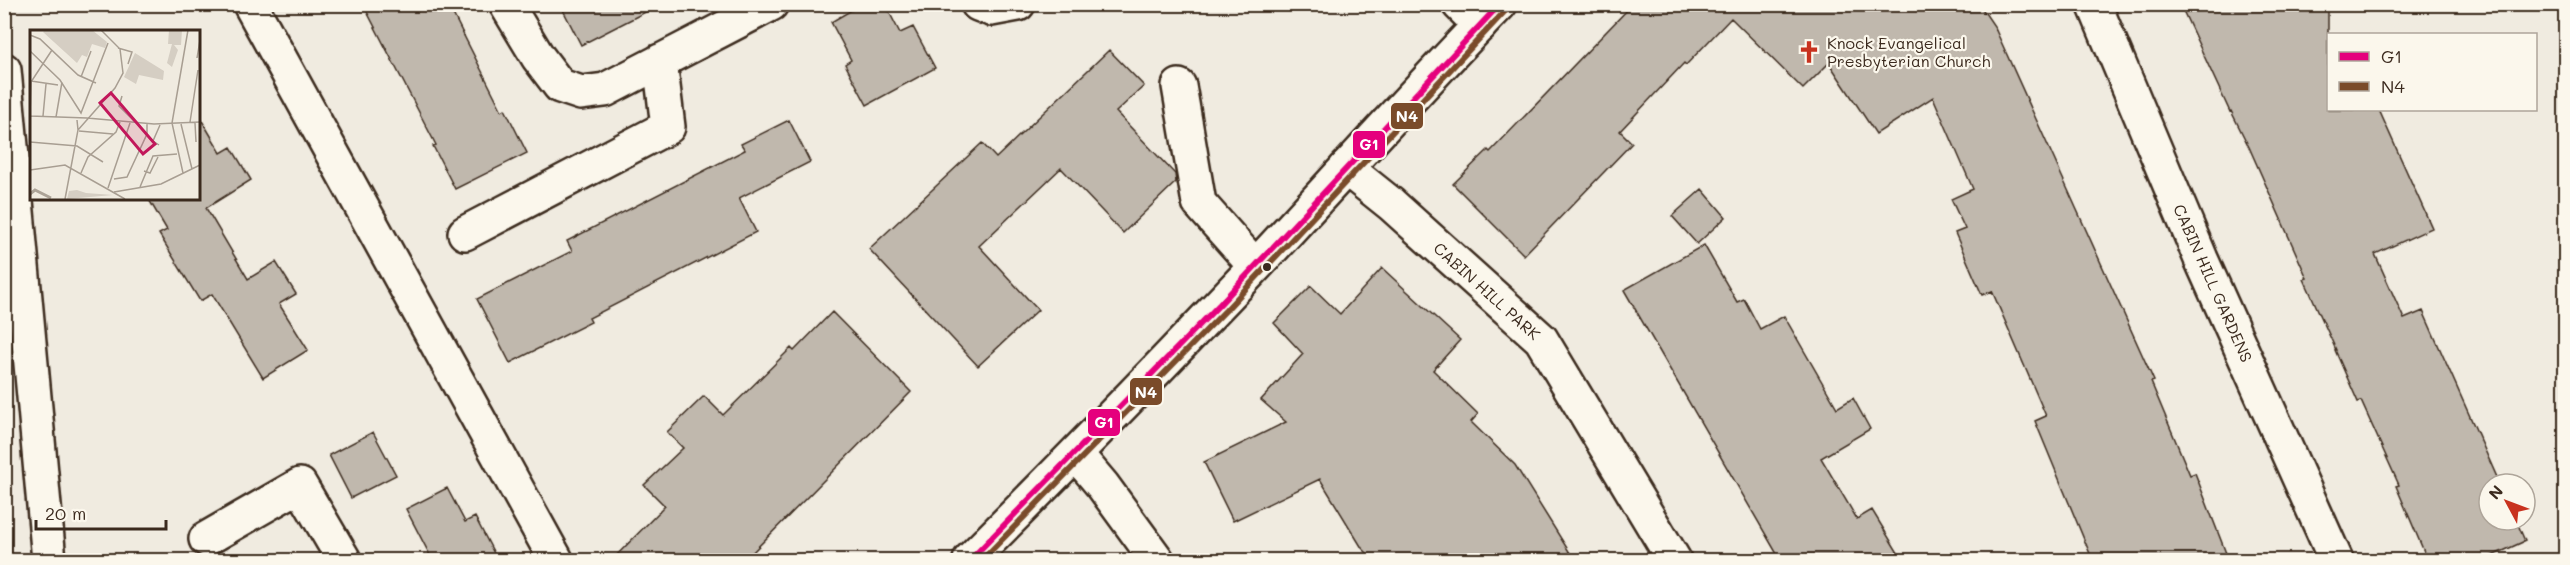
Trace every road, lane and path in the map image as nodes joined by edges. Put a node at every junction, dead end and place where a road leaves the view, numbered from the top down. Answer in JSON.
{"nodes":[{"id":1,"x":250,"y":4,"type":"edge"},
{"id":2,"x":506,"y":4,"type":"edge"},
{"id":3,"x":771,"y":4,"type":"edge"},
{"id":4,"x":978,"y":4,"type":"edge"},
{"id":5,"x":1018,"y":4,"type":"edge"},
{"id":6,"x":2094,"y":4,"type":"edge"},
{"id":7,"x":1480,"y":11,"type":"edge"},
{"id":8,"x":660,"y":61,"type":"junction"},
{"id":9,"x":4,"y":70,"type":"edge"},
{"id":10,"x":1179,"y":86,"type":"dead end"},
{"id":11,"x":1347,"y":168,"type":"junction"},
{"id":12,"x":465,"y":233,"type":"dead end"},
{"id":13,"x":1255,"y":266,"type":"junction"},
{"id":14,"x":1076,"y":454,"type":"junction"},
{"id":15,"x":206,"y":539,"type":"dead end"},
{"id":16,"x":49,"y":561,"type":"edge"},
{"id":17,"x":344,"y":561,"type":"edge"},
{"id":18,"x":556,"y":561,"type":"edge"},
{"id":19,"x":970,"y":561,"type":"edge"},
{"id":20,"x":1157,"y":561,"type":"edge"},
{"id":21,"x":1674,"y":561,"type":"edge"},
{"id":22,"x":2336,"y":561,"type":"edge"}],
"edges":[{"from":1,"to":18,"type":"main road"},
{"from":2,"to":8,"type":"main road"},
{"from":3,"to":8,"type":"main road"},
{"from":4,"to":5,"type":"main road"},
{"from":6,"to":22,"type":"main road","name":"CABIN HILL GARDENS"},
{"from":7,"to":11,"type":"main road"},
{"from":8,"to":12,"type":"main road"},
{"from":9,"to":16,"type":"main road"},
{"from":10,"to":13,"type":"main road"},
{"from":11,"to":13,"type":"main road"},
{"from":11,"to":21,"type":"main road","name":"CABIN HILL PARK"},
{"from":13,"to":14,"type":"main road"},
{"from":14,"to":19,"type":"main road"},
{"from":14,"to":20,"type":"main road"},
{"from":15,"to":17,"type":"main road"}]}
